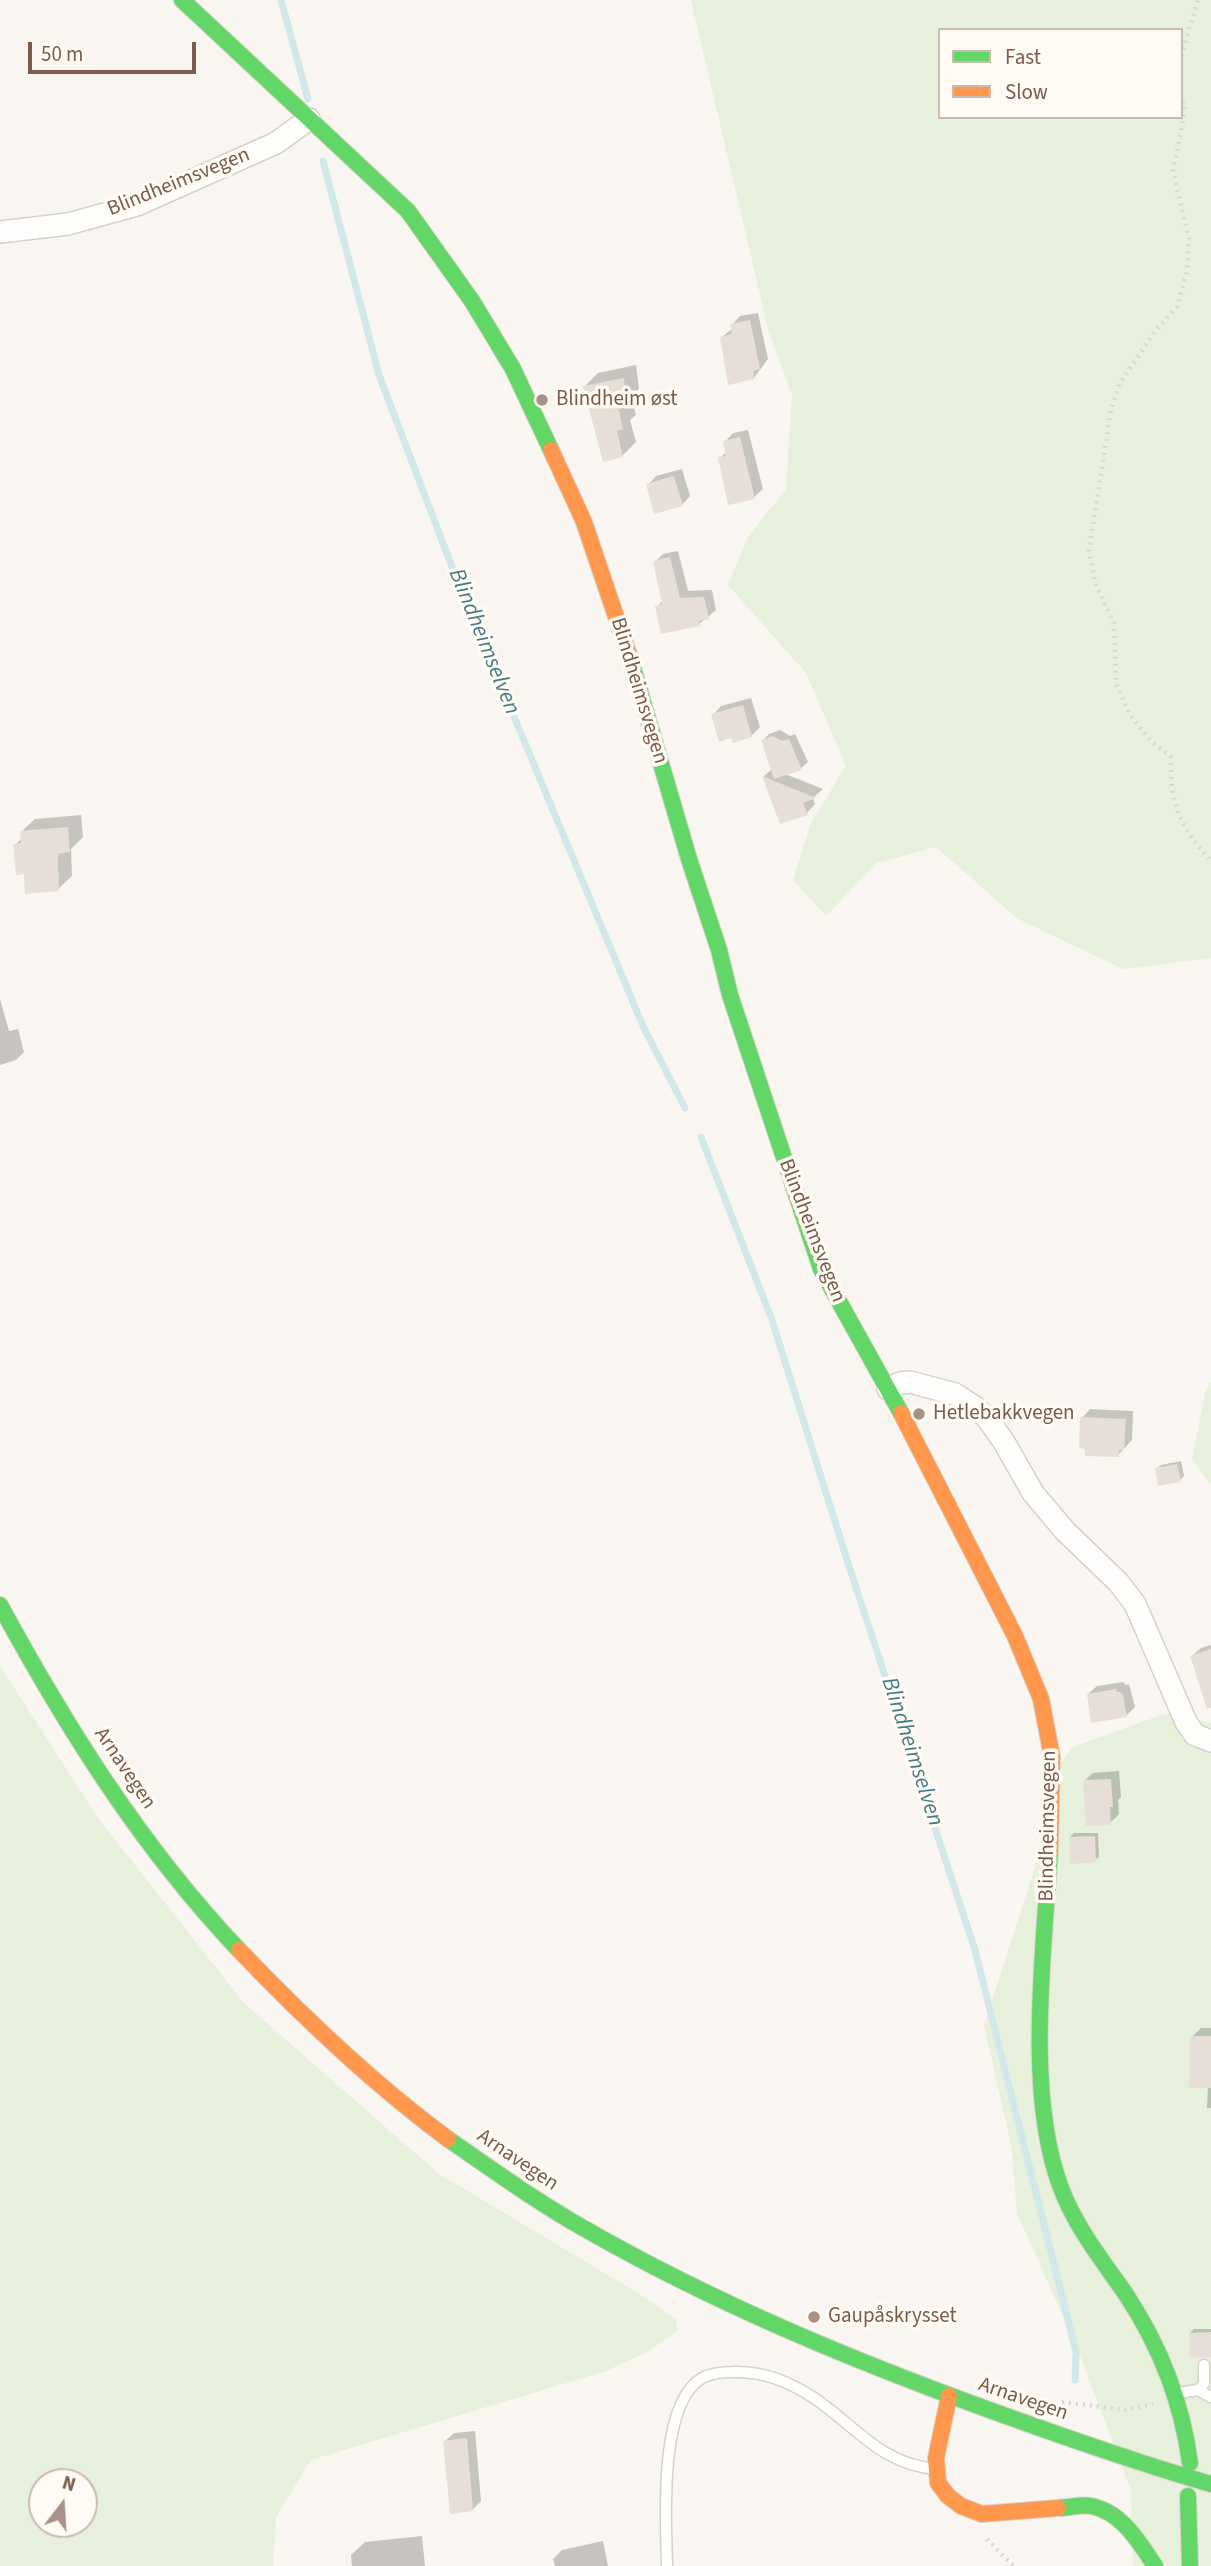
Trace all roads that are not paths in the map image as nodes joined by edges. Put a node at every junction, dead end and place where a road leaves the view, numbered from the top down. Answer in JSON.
{"nodes":[{"id":1,"x":182,"y":0,"type":"edge"},
{"id":2,"x":309,"y":119,"type":"junction"},
{"id":3,"x":0,"y":232,"type":"edge"},
{"id":4,"x":888,"y":1389,"type":"junction"},
{"id":5,"x":0,"y":1605,"type":"edge"},
{"id":6,"x":1211,"y":1741,"type":"edge"},
{"id":7,"x":1204,"y":2365,"type":"dead end"},
{"id":8,"x":1198,"y":2390,"type":"junction"},
{"id":9,"x":1175,"y":2394,"type":"junction"},
{"id":10,"x":949,"y":2396,"type":"junction"},
{"id":11,"x":1211,"y":2397,"type":"edge"},
{"id":12,"x":1190,"y":2463,"type":"dead end"},
{"id":13,"x":936,"y":2469,"type":"junction"},
{"id":14,"x":1211,"y":2484,"type":"edge"},
{"id":15,"x":1188,"y":2496,"type":"dead end"},
{"id":16,"x":667,"y":2566,"type":"edge"},
{"id":17,"x":1155,"y":2566,"type":"edge"},
{"id":18,"x":1190,"y":2566,"type":"edge"}],
"edges":[{"from":1,"to":2,"type":"main road","name":"Blindheimsvegen"},
{"from":2,"to":3,"type":"street","name":"Blindheimsvegen"},
{"from":2,"to":4,"type":"main road","name":"Blindheimsvegen"},
{"from":4,"to":6,"type":"street"},
{"from":4,"to":9,"type":"main road","name":"Blindheimsvegen"},
{"from":5,"to":10,"type":"main road","name":"Arnavegen"},
{"from":7,"to":8,"type":"lane"},
{"from":8,"to":9,"type":"lane"},
{"from":8,"to":11,"type":"lane"},
{"from":9,"to":12,"type":"main road","name":"Blindheimsvegen"},
{"from":10,"to":13,"type":"main road"},
{"from":10,"to":14,"type":"main road","name":"Arnavegen"},
{"from":13,"to":16,"type":"lane"},
{"from":13,"to":17,"type":"main road"},
{"from":15,"to":18,"type":"main road"}]}
